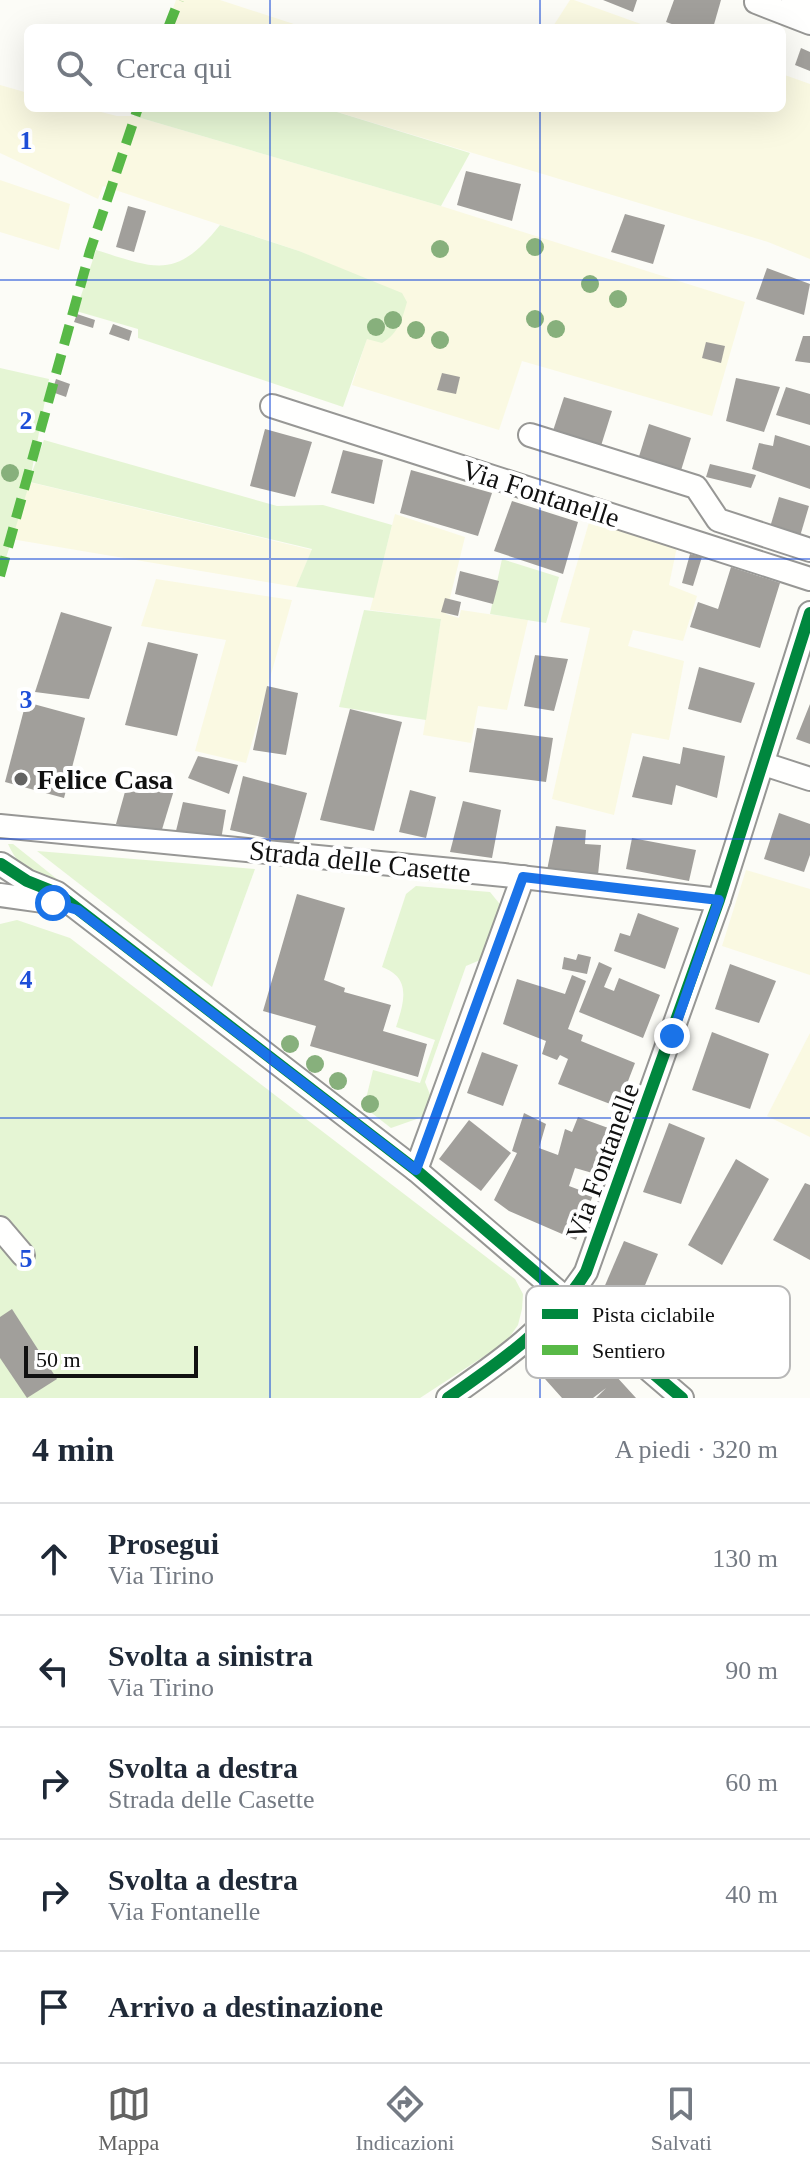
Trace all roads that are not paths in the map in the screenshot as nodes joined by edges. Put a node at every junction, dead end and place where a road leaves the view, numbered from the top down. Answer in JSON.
{"nodes":[{"id":1,"x":793,"y":0,"type":"edge"},
{"id":2,"x":756,"y":2,"type":"dead end"},
{"id":3,"x":810,"y":7,"type":"edge"},
{"id":4,"x":810,"y":23,"type":"edge"},
{"id":5,"x":272,"y":406,"type":"dead end"},
{"id":6,"x":530,"y":435,"type":"dead end"},
{"id":7,"x":810,"y":550,"type":"edge"},
{"id":8,"x":810,"y":579,"type":"edge"},
{"id":9,"x":810,"y":613,"type":"edge"},
{"id":10,"x":764,"y":764,"type":"junction"},
{"id":11,"x":810,"y":779,"type":"edge"},
{"id":12,"x":0,"y":826,"type":"edge"},
{"id":13,"x":0,"y":862,"type":"edge"},
{"id":14,"x":0,"y":871,"type":"edge"},
{"id":15,"x":523,"y":877,"type":"junction"},
{"id":16,"x":0,"y":895,"type":"edge"},
{"id":17,"x":719,"y":900,"type":"junction"},
{"id":18,"x":67,"y":904,"type":"junction"},
{"id":19,"x":416,"y":1170,"type":"junction"},
{"id":20,"x":0,"y":1228,"type":"edge"},
{"id":21,"x":23,"y":1255,"type":"dead end"},
{"id":22,"x":555,"y":1286,"type":"edge"},
{"id":23,"x":575,"y":1286,"type":"edge"},
{"id":24,"x":526,"y":1338,"type":"edge"},
{"id":25,"x":659,"y":1378,"type":"edge"},
{"id":26,"x":448,"y":1398,"type":"edge"},
{"id":27,"x":682,"y":1398,"type":"edge"}],
"edges":[{"from":1,"to":3,"type":"street"},
{"from":2,"to":4,"type":"street"},
{"from":5,"to":8,"type":"street","name":"Via Fontanelle"},
{"from":6,"to":7,"type":"street","name":"Via Fontanelle"},
{"from":9,"to":10,"type":"street","name":"Via Fontanelle"},
{"from":10,"to":11,"type":"street"},
{"from":10,"to":17,"type":"street","name":"Via Fontanelle"},
{"from":12,"to":15,"type":"street","name":"Strada delle Casette"},
{"from":13,"to":14,"type":"street"},
{"from":13,"to":18,"type":"street"},
{"from":15,"to":17,"type":"street","name":"Strada delle Casette"},
{"from":15,"to":19,"type":"street"},
{"from":16,"to":18,"type":"street"},
{"from":17,"to":23,"type":"street","name":"Via Fontanelle"},
{"from":18,"to":19,"type":"street"},
{"from":19,"to":22,"type":"street"},
{"from":20,"to":21,"type":"street"},
{"from":24,"to":26,"type":"street","name":"Via Fontanelle"},
{"from":25,"to":27,"type":"street"}]}
